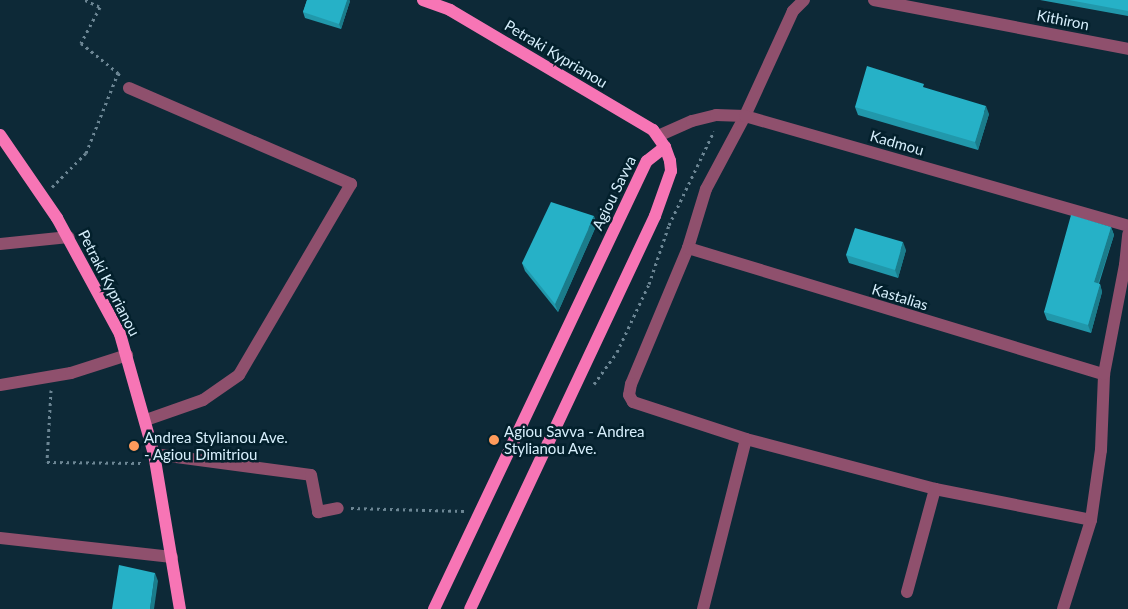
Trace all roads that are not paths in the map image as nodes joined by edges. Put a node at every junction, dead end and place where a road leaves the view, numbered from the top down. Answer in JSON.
{"nodes":[{"id":1,"x":423,"y":0,"type":"edge"},
{"id":2,"x":804,"y":0,"type":"edge"},
{"id":3,"x":874,"y":0,"type":"edge"},
{"id":4,"x":451,"y":5,"type":"edge"},
{"id":5,"x":1128,"y":49,"type":"edge"},
{"id":6,"x":129,"y":88,"type":"road end"},
{"id":7,"x":745,"y":116,"type":"junction"},
{"id":8,"x":0,"y":135,"type":"edge"},
{"id":9,"x":662,"y":142,"type":"junction"},
{"id":10,"x":1128,"y":226,"type":"edge"},
{"id":11,"x":1128,"y":234,"type":"edge"},
{"id":12,"x":69,"y":238,"type":"junction"},
{"id":13,"x":0,"y":244,"type":"edge"},
{"id":14,"x":688,"y":248,"type":"junction"},
{"id":15,"x":127,"y":355,"type":"junction"},
{"id":16,"x":1104,"y":374,"type":"junction"},
{"id":17,"x":0,"y":385,"type":"edge"},
{"id":18,"x":146,"y":420,"type":"junction"},
{"id":19,"x":746,"y":439,"type":"junction"},
{"id":20,"x":155,"y":458,"type":"junction"},
{"id":21,"x":935,"y":489,"type":"junction"},
{"id":22,"x":338,"y":508,"type":"road end"},
{"id":23,"x":1091,"y":520,"type":"junction"},
{"id":24,"x":0,"y":538,"type":"edge"},
{"id":25,"x":172,"y":557,"type":"junction"},
{"id":26,"x":907,"y":592,"type":"dead end"},
{"id":27,"x":180,"y":609,"type":"edge"},
{"id":28,"x":434,"y":609,"type":"edge"},
{"id":29,"x":470,"y":609,"type":"edge"},
{"id":30,"x":703,"y":609,"type":"edge"},
{"id":31,"x":1063,"y":609,"type":"edge"}],
"edges":[{"from":1,"to":4,"type":"main road","name":"Petraki Kyprianou"},
{"from":2,"to":7,"type":"street"},
{"from":3,"to":5,"type":"street","name":"Kithiron"},
{"from":4,"to":9,"type":"main road","name":"Petraki Kyprianou"},
{"from":6,"to":18,"type":"street"},
{"from":7,"to":9,"type":"street","name":"Kadmou"},
{"from":7,"to":10,"type":"street","name":"Kadmou"},
{"from":7,"to":14,"type":"street"},
{"from":8,"to":12,"type":"main road","name":"Petraki Kyprianou"},
{"from":9,"to":28,"type":"main road","name":"Agiou Savva"},
{"from":9,"to":29,"type":"main road"},
{"from":11,"to":16,"type":"street"},
{"from":12,"to":13,"type":"street"},
{"from":12,"to":15,"type":"main road","name":"Petraki Kyprianou"},
{"from":14,"to":16,"type":"street","name":"Kastalias"},
{"from":14,"to":19,"type":"street"},
{"from":15,"to":17,"type":"street"},
{"from":15,"to":18,"type":"main road","name":"Petraki Kyprianou"},
{"from":16,"to":23,"type":"street"},
{"from":18,"to":20,"type":"main road","name":"Petraki Kyprianou"},
{"from":19,"to":21,"type":"street"},
{"from":19,"to":30,"type":"street"},
{"from":20,"to":22,"type":"street"},
{"from":20,"to":25,"type":"main road","name":"Petraki Kyprianou"},
{"from":21,"to":23,"type":"street"},
{"from":21,"to":26,"type":"street"},
{"from":23,"to":31,"type":"street"},
{"from":24,"to":25,"type":"street"},
{"from":25,"to":27,"type":"main road","name":"Petraki Kyprianou"}]}
